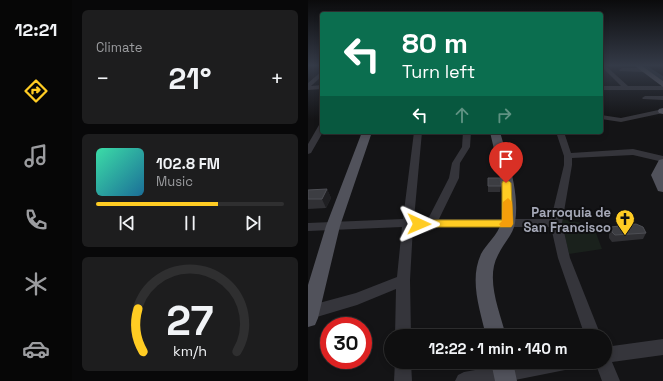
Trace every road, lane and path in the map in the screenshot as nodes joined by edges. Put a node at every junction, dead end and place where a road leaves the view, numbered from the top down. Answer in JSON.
{"nodes":[{"id":1,"x":622,"y":84,"type":"edge"},
{"id":2,"x":308,"y":87,"type":"edge"},
{"id":3,"x":320,"y":87,"type":"edge"},
{"id":4,"x":603,"y":88,"type":"edge"},
{"id":5,"x":626,"y":88,"type":"junction"},
{"id":6,"x":663,"y":88,"type":"edge"},
{"id":7,"x":645,"y":98,"type":"dead end"},
{"id":8,"x":663,"y":98,"type":"edge"},
{"id":9,"x":663,"y":111,"type":"edge"},
{"id":10,"x":603,"y":118,"type":"edge"},
{"id":11,"x":320,"y":130,"type":"edge"},
{"id":12,"x":320,"y":132,"type":"edge"},
{"id":13,"x":308,"y":133,"type":"edge"},
{"id":14,"x":367,"y":134,"type":"edge"},
{"id":15,"x":418,"y":134,"type":"edge"},
{"id":16,"x":466,"y":134,"type":"edge"},
{"id":17,"x":495,"y":134,"type":"edge"},
{"id":18,"x":561,"y":134,"type":"edge"},
{"id":19,"x":308,"y":151,"type":"edge"},
{"id":20,"x":568,"y":156,"type":"junction"},
{"id":21,"x":663,"y":159,"type":"edge"},
{"id":22,"x":663,"y":162,"type":"edge"},
{"id":23,"x":663,"y":188,"type":"edge"},
{"id":24,"x":408,"y":223,"type":"junction"},
{"id":25,"x":556,"y":223,"type":"junction"},
{"id":26,"x":431,"y":224,"type":"junction"},
{"id":27,"x":508,"y":224,"type":"junction"},
{"id":28,"x":333,"y":226,"type":"junction"},
{"id":29,"x":308,"y":227,"type":"edge"},
{"id":30,"x":403,"y":280,"type":"junction"},
{"id":31,"x":309,"y":315,"type":"edge"},
{"id":32,"x":403,"y":329,"type":"edge"},
{"id":33,"x":494,"y":329,"type":"edge"},
{"id":34,"x":590,"y":329,"type":"edge"},
{"id":35,"x":663,"y":347,"type":"edge"},
{"id":36,"x":612,"y":354,"type":"edge"},
{"id":37,"x":403,"y":369,"type":"edge"},
{"id":38,"x":522,"y":369,"type":"edge"},
{"id":39,"x":606,"y":369,"type":"edge"},
{"id":40,"x":504,"y":372,"type":"edge"},
{"id":41,"x":403,"y":381,"type":"edge"},
{"id":42,"x":464,"y":381,"type":"edge"},
{"id":43,"x":611,"y":381,"type":"edge"}],
"edges":[{"from":1,"to":5,"type":"street"},
{"from":2,"to":3,"type":"street"},
{"from":4,"to":5,"type":"street"},
{"from":5,"to":6,"type":"street"},
{"from":7,"to":8,"type":"street"},
{"from":9,"to":10,"type":"street"},
{"from":11,"to":13,"type":"street"},
{"from":12,"to":19,"type":"street"},
{"from":14,"to":28,"type":"main road"},
{"from":15,"to":24,"type":"street"},
{"from":16,"to":26,"type":"street"},
{"from":17,"to":27,"type":"main road"},
{"from":18,"to":20,"type":"street"},
{"from":20,"to":21,"type":"street"},
{"from":20,"to":25,"type":"street"},
{"from":22,"to":23,"type":"main road"},
{"from":24,"to":26,"type":"street"},
{"from":24,"to":28,"type":"street"},
{"from":24,"to":30,"type":"street"},
{"from":25,"to":27,"type":"street"},
{"from":25,"to":34,"type":"street"},
{"from":26,"to":27,"type":"street"},
{"from":27,"to":33,"type":"main road"},
{"from":28,"to":29,"type":"street"},
{"from":28,"to":31,"type":"main road"},
{"from":30,"to":31,"type":"street"},
{"from":30,"to":32,"type":"street"},
{"from":35,"to":36,"type":"street"},
{"from":37,"to":41,"type":"street"},
{"from":38,"to":40,"type":"street"},
{"from":39,"to":43,"type":"street"},
{"from":40,"to":42,"type":"street"}]}
